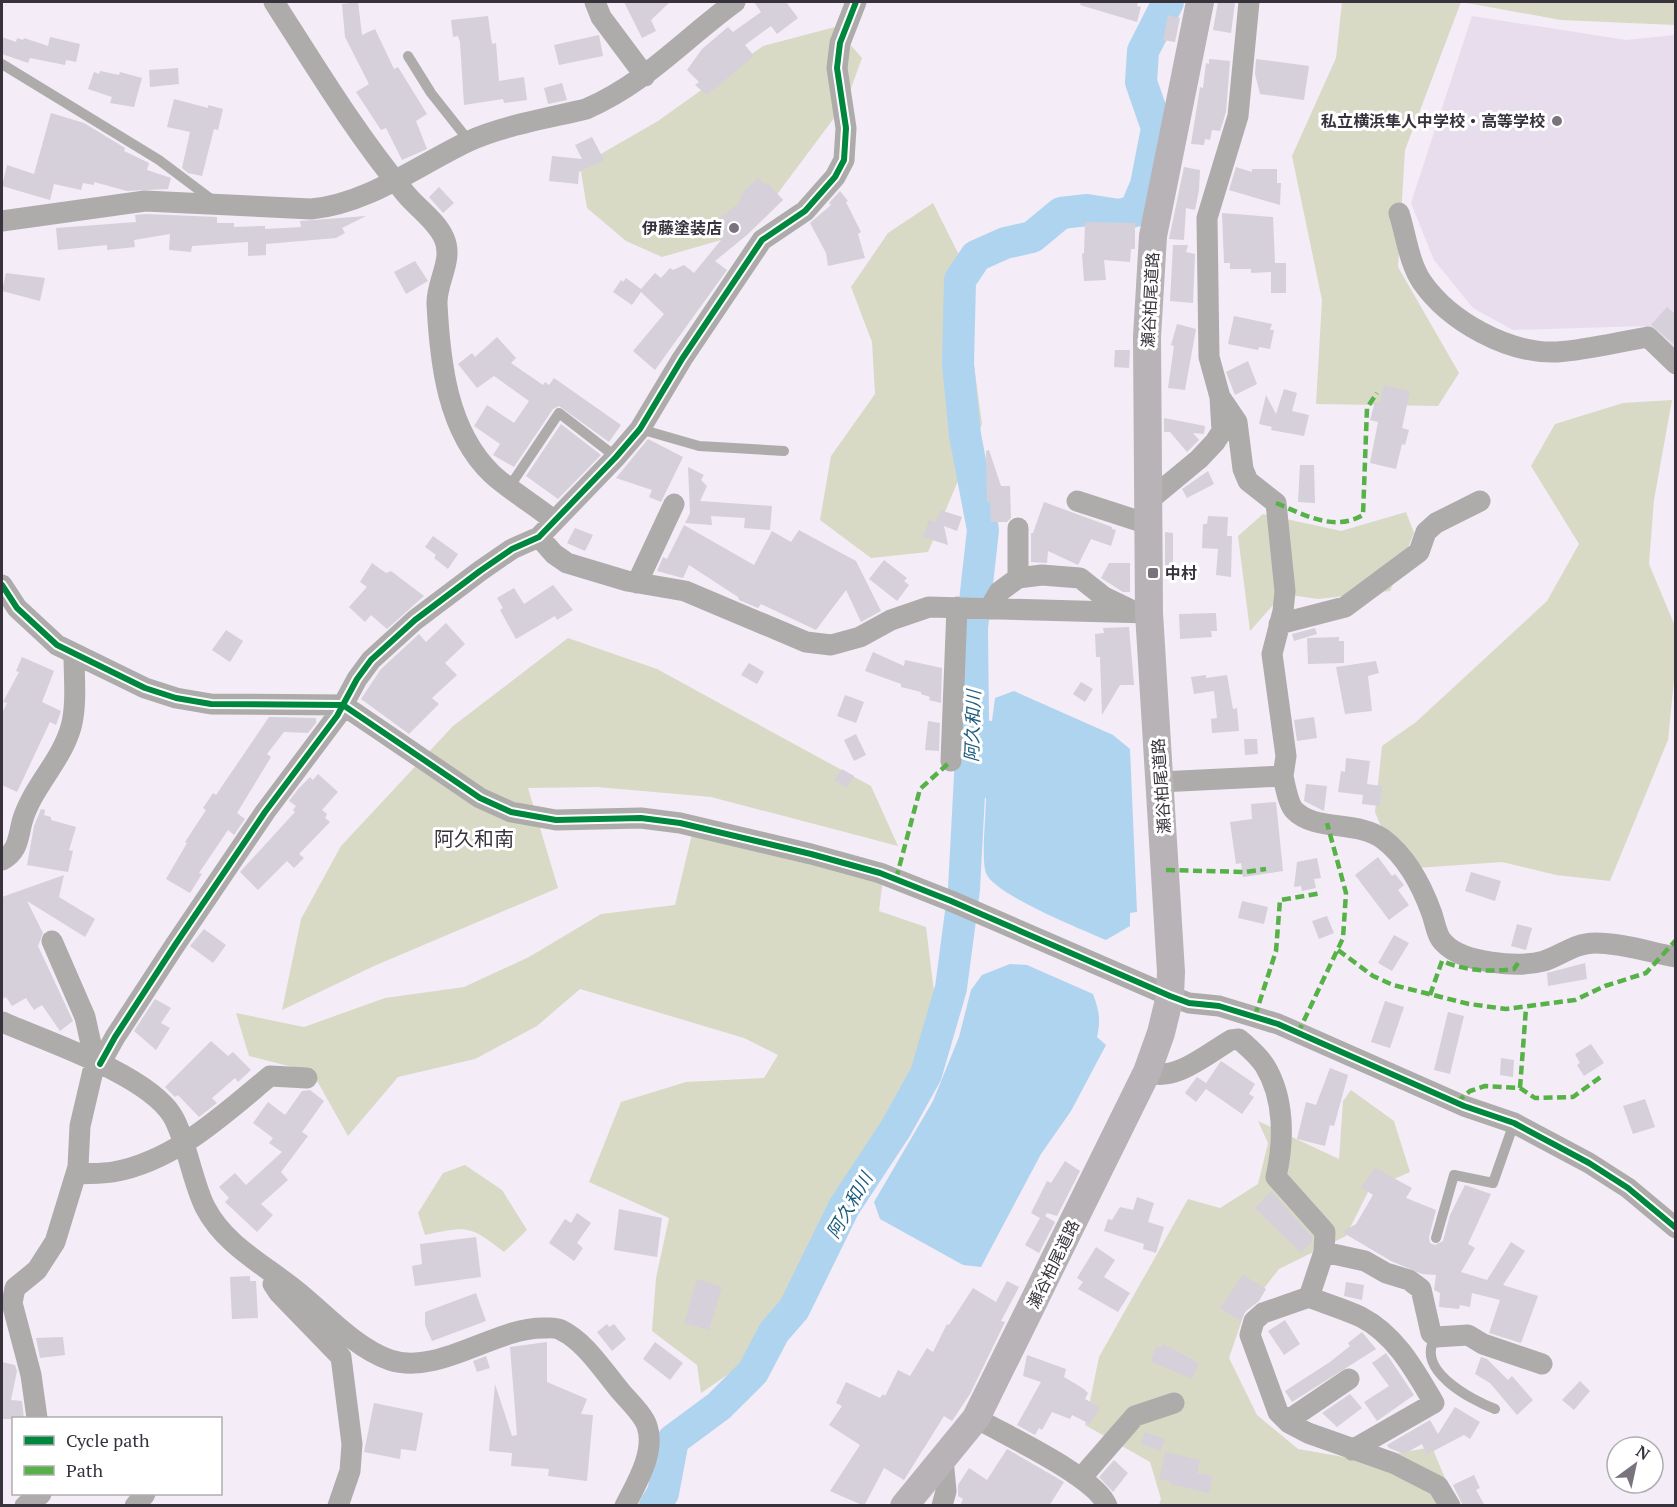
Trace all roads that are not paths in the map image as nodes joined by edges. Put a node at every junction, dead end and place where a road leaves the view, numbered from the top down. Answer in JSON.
{"nodes":[{"id":1,"x":274,"y":2,"type":"edge"},
{"id":2,"x":595,"y":2,"type":"edge"},
{"id":3,"x":735,"y":2,"type":"edge"},
{"id":4,"x":856,"y":2,"type":"edge"},
{"id":5,"x":1200,"y":2,"type":"edge"},
{"id":6,"x":1249,"y":2,"type":"edge"},
{"id":7,"x":408,"y":56,"type":"dead end"},
{"id":8,"x":2,"y":64,"type":"edge"},
{"id":9,"x":645,"y":76,"type":"junction"},
{"id":10,"x":470,"y":141,"type":"junction"},
{"id":11,"x":394,"y":179,"type":"junction"},
{"id":12,"x":217,"y":203,"type":"junction"},
{"id":13,"x":1398,"y":213,"type":"dead end"},
{"id":14,"x":2,"y":221,"type":"edge"},
{"id":15,"x":1676,"y":364,"type":"edge"},
{"id":16,"x":1220,"y":397,"type":"junction"},
{"id":17,"x":640,"y":429,"type":"junction"},
{"id":18,"x":784,"y":451,"type":"dead end"},
{"id":19,"x":616,"y":457,"type":"junction"},
{"id":20,"x":510,"y":486,"type":"junction"},
{"id":21,"x":1077,"y":501,"type":"dead end"},
{"id":22,"x":1480,"y":501,"type":"dead end"},
{"id":23,"x":674,"y":504,"type":"dead end"},
{"id":24,"x":1147,"y":513,"type":"junction"},
{"id":25,"x":553,"y":520,"type":"junction"},
{"id":26,"x":1018,"y":528,"type":"dead end"},
{"id":27,"x":539,"y":537,"type":"junction"},
{"id":28,"x":1018,"y":578,"type":"junction"},
{"id":29,"x":637,"y":583,"type":"junction"},
{"id":30,"x":2,"y":585,"type":"edge"},
{"id":31,"x":960,"y":608,"type":"junction"},
{"id":32,"x":987,"y":609,"type":"junction"},
{"id":33,"x":1141,"y":613,"type":"junction"},
{"id":34,"x":1279,"y":624,"type":"junction"},
{"id":35,"x":74,"y":654,"type":"junction"},
{"id":36,"x":343,"y":705,"type":"junction"},
{"id":37,"x":951,"y":761,"type":"dead end"},
{"id":38,"x":1283,"y":776,"type":"junction"},
{"id":39,"x":1160,"y":782,"type":"junction"},
{"id":40,"x":2,"y":860,"type":"edge"},
{"id":41,"x":52,"y":941,"type":"dead end"},
{"id":42,"x":1676,"y":957,"type":"edge"},
{"id":43,"x":1170,"y":996,"type":"junction"},
{"id":44,"x":2,"y":1022,"type":"edge"},
{"id":45,"x":98,"y":1063,"type":"junction"},
{"id":46,"x":1147,"y":1072,"type":"junction"},
{"id":47,"x":307,"y":1078,"type":"dead end"},
{"id":48,"x":1514,"y":1123,"type":"junction"},
{"id":49,"x":183,"y":1144,"type":"junction"},
{"id":50,"x":76,"y":1174,"type":"junction"},
{"id":51,"x":1676,"y":1228,"type":"edge"},
{"id":52,"x":1436,"y":1238,"type":"dead end"},
{"id":53,"x":1324,"y":1252,"type":"junction"},
{"id":54,"x":264,"y":1268,"type":"junction"},
{"id":55,"x":1309,"y":1297,"type":"junction"},
{"id":56,"x":1436,"y":1337,"type":"junction"},
{"id":57,"x":1542,"y":1364,"type":"dead end"},
{"id":58,"x":1348,"y":1380,"type":"dead end"},
{"id":59,"x":1174,"y":1403,"type":"dead end"},
{"id":60,"x":1496,"y":1409,"type":"dead end"},
{"id":61,"x":37,"y":1417,"type":"edge"},
{"id":62,"x":976,"y":1418,"type":"junction"},
{"id":63,"x":1287,"y":1421,"type":"junction"},
{"id":64,"x":1352,"y":1450,"type":"junction"},
{"id":65,"x":943,"y":1459,"type":"junction"},
{"id":66,"x":1081,"y":1478,"type":"junction"},
{"id":67,"x":40,"y":1495,"type":"edge"},
{"id":68,"x":25,"y":1506,"type":"edge"},
{"id":69,"x":338,"y":1506,"type":"edge"},
{"id":70,"x":625,"y":1506,"type":"edge"},
{"id":71,"x":904,"y":1506,"type":"edge"},
{"id":72,"x":942,"y":1506,"type":"edge"},
{"id":73,"x":1107,"y":1506,"type":"edge"},
{"id":74,"x":1450,"y":1506,"type":"edge"}],
"edges":[{"from":1,"to":11,"type":"street"},
{"from":2,"to":9,"type":"street"},
{"from":3,"to":9,"type":"street"},
{"from":4,"to":17,"type":"street"},
{"from":5,"to":24,"type":"main road","name":"瀬谷柏尾道路"},
{"from":6,"to":16,"type":"street"},
{"from":7,"to":10,"type":"lane"},
{"from":8,"to":12,"type":"lane"},
{"from":9,"to":10,"type":"street"},
{"from":10,"to":11,"type":"street"},
{"from":11,"to":12,"type":"street"},
{"from":11,"to":20,"type":"street"},
{"from":12,"to":14,"type":"street"},
{"from":13,"to":15,"type":"street"},
{"from":16,"to":24,"type":"street"},
{"from":16,"to":34,"type":"street"},
{"from":17,"to":18,"type":"lane"},
{"from":17,"to":19,"type":"street"},
{"from":19,"to":20,"type":"lane"},
{"from":19,"to":25,"type":"street"},
{"from":20,"to":25,"type":"street"},
{"from":21,"to":24,"type":"street"},
{"from":22,"to":34,"type":"street"},
{"from":23,"to":29,"type":"street"},
{"from":24,"to":33,"type":"main road","name":"瀬谷柏尾道路"},
{"from":25,"to":27,"type":"street"},
{"from":26,"to":28,"type":"street"},
{"from":27,"to":29,"type":"street"},
{"from":27,"to":36,"type":"street"},
{"from":28,"to":32,"type":"street"},
{"from":28,"to":33,"type":"street"},
{"from":29,"to":31,"type":"street"},
{"from":30,"to":35,"type":"street"},
{"from":31,"to":32,"type":"street"},
{"from":31,"to":37,"type":"street"},
{"from":32,"to":33,"type":"street"},
{"from":33,"to":39,"type":"main road","name":"瀬谷柏尾道路"},
{"from":34,"to":38,"type":"street"},
{"from":35,"to":36,"type":"street"},
{"from":35,"to":40,"type":"street"},
{"from":36,"to":43,"type":"street"},
{"from":36,"to":45,"type":"street"},
{"from":38,"to":39,"type":"street"},
{"from":38,"to":42,"type":"street"},
{"from":39,"to":43,"type":"main road","name":"瀬谷柏尾道路"},
{"from":41,"to":45,"type":"street"},
{"from":43,"to":46,"type":"main road","name":"瀬谷柏尾道路"},
{"from":43,"to":48,"type":"street"},
{"from":44,"to":45,"type":"street"},
{"from":45,"to":49,"type":"street"},
{"from":45,"to":50,"type":"street"},
{"from":46,"to":53,"type":"street"},
{"from":46,"to":62,"type":"main road","name":"瀬谷柏尾道路"},
{"from":47,"to":49,"type":"street"},
{"from":48,"to":51,"type":"street"},
{"from":48,"to":52,"type":"lane"},
{"from":49,"to":50,"type":"street"},
{"from":49,"to":54,"type":"street"},
{"from":50,"to":61,"type":"street"},
{"from":53,"to":55,"type":"street"},
{"from":53,"to":56,"type":"street"},
{"from":54,"to":69,"type":"street"},
{"from":54,"to":70,"type":"street"},
{"from":55,"to":63,"type":"street"},
{"from":55,"to":64,"type":"street"},
{"from":56,"to":57,"type":"street"},
{"from":56,"to":60,"type":"lane"},
{"from":58,"to":63,"type":"street"},
{"from":59,"to":66,"type":"street"},
{"from":62,"to":65,"type":"main road","name":"瀬谷柏尾道路"},
{"from":62,"to":66,"type":"street"},
{"from":63,"to":64,"type":"street"},
{"from":64,"to":74,"type":"street"},
{"from":65,"to":71,"type":"main road","name":"瀬谷柏尾道路"},
{"from":65,"to":72,"type":"street"},
{"from":66,"to":73,"type":"street"},
{"from":67,"to":68,"type":"street"}]}
